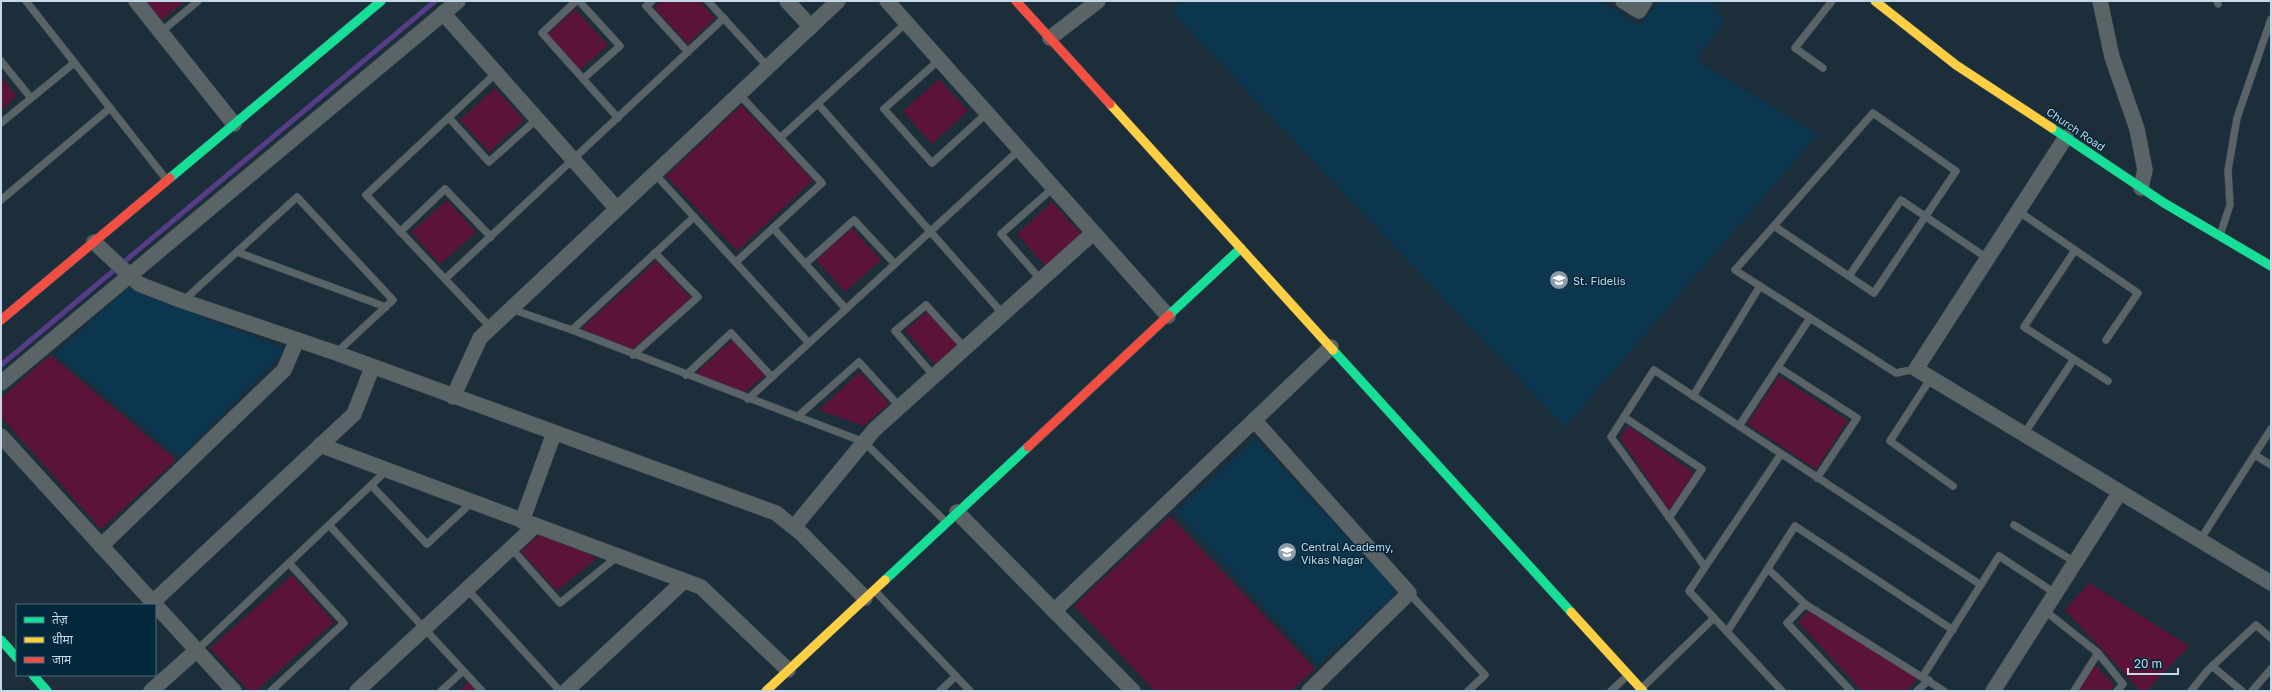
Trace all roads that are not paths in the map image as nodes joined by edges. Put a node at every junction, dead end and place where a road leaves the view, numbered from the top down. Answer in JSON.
{"nodes":[{"id":1,"x":26,"y":1,"type":"edge"},
{"id":2,"x":136,"y":1,"type":"edge"},
{"id":3,"x":198,"y":1,"type":"edge"},
{"id":4,"x":381,"y":1,"type":"edge"},
{"id":5,"x":458,"y":1,"type":"edge"},
{"id":6,"x":577,"y":1,"type":"edge"},
{"id":7,"x":652,"y":1,"type":"edge"},
{"id":8,"x":708,"y":1,"type":"edge"},
{"id":9,"x":787,"y":1,"type":"edge"},
{"id":10,"x":838,"y":1,"type":"edge"},
{"id":11,"x":887,"y":1,"type":"edge"},
{"id":12,"x":1016,"y":1,"type":"edge"},
{"id":13,"x":1098,"y":1,"type":"edge"},
{"id":14,"x":1623,"y":1,"type":"edge"},
{"id":15,"x":1645,"y":1,"type":"edge"},
{"id":16,"x":1832,"y":1,"type":"edge"},
{"id":17,"x":1875,"y":1,"type":"edge"},
{"id":18,"x":2100,"y":1,"type":"edge"},
{"id":19,"x":443,"y":13,"type":"junction"},
{"id":20,"x":724,"y":18,"type":"junction"},
{"id":21,"x":2271,"y":19,"type":"edge"},
{"id":22,"x":906,"y":23,"type":"junction"},
{"id":23,"x":811,"y":27,"type":"junction"},
{"id":24,"x":160,"y":32,"type":"junction"},
{"id":25,"x":1050,"y":38,"type":"junction"},
{"id":26,"x":688,"y":52,"type":"junction"},
{"id":27,"x":939,"y":60,"type":"junction"},
{"id":28,"x":1,"y":61,"type":"edge"},
{"id":29,"x":74,"y":63,"type":"junction"},
{"id":30,"x":768,"y":67,"type":"junction"},
{"id":31,"x":1823,"y":68,"type":"dead end"},
{"id":32,"x":496,"y":73,"type":"junction"},
{"id":33,"x":583,"y":79,"type":"junction"},
{"id":34,"x":739,"y":94,"type":"junction"},
{"id":35,"x":31,"y":98,"type":"junction"},
{"id":36,"x":818,"y":104,"type":"junction"},
{"id":37,"x":110,"y":108,"type":"junction"},
{"id":38,"x":987,"y":114,"type":"junction"},
{"id":39,"x":449,"y":118,"type":"junction"},
{"id":40,"x":618,"y":118,"type":"junction"},
{"id":41,"x":538,"y":119,"type":"junction"},
{"id":42,"x":1,"y":122,"type":"edge"},
{"id":43,"x":234,"y":124,"type":"junction"},
{"id":44,"x":2066,"y":137,"type":"junction"},
{"id":45,"x":780,"y":138,"type":"junction"},
{"id":46,"x":1019,"y":150,"type":"junction"},
{"id":47,"x":574,"y":160,"type":"junction"},
{"id":48,"x":655,"y":174,"type":"junction"},
{"id":49,"x":167,"y":181,"type":"junction"},
{"id":50,"x":1053,"y":188,"type":"junction"},
{"id":51,"x":2142,"y":188,"type":"junction"},
{"id":52,"x":1,"y":200,"type":"edge"},
{"id":53,"x":618,"y":209,"type":"junction"},
{"id":54,"x":2018,"y":210,"type":"junction"},
{"id":55,"x":694,"y":217,"type":"junction"},
{"id":56,"x":1926,"y":217,"type":"junction"},
{"id":57,"x":1774,"y":226,"type":"junction"},
{"id":58,"x":773,"y":228,"type":"junction"},
{"id":59,"x":400,"y":232,"type":"junction"},
{"id":60,"x":930,"y":232,"type":"junction"},
{"id":61,"x":1093,"y":233,"type":"junction"},
{"id":62,"x":2219,"y":236,"type":"junction"},
{"id":63,"x":491,"y":237,"type":"junction"},
{"id":64,"x":94,"y":242,"type":"junction"},
{"id":65,"x":1241,"y":248,"type":"junction"},
{"id":66,"x":2076,"y":250,"type":"junction"},
{"id":67,"x":237,"y":252,"type":"junction"},
{"id":68,"x":655,"y":253,"type":"junction"},
{"id":69,"x":1987,"y":258,"type":"junction"},
{"id":70,"x":736,"y":262,"type":"junction"},
{"id":71,"x":805,"y":264,"type":"junction"},
{"id":72,"x":894,"y":264,"type":"junction"},
{"id":73,"x":2271,"y":266,"type":"edge"},
{"id":74,"x":127,"y":272,"type":"junction"},
{"id":75,"x":1849,"y":276,"type":"junction"},
{"id":76,"x":445,"y":279,"type":"junction"},
{"id":77,"x":1041,"y":280,"type":"junction"},
{"id":78,"x":1760,"y":286,"type":"junction"},
{"id":79,"x":183,"y":301,"type":"junction"},
{"id":80,"x":386,"y":307,"type":"junction"},
{"id":81,"x":846,"y":308,"type":"junction"},
{"id":82,"x":511,"y":309,"type":"junction"},
{"id":83,"x":1003,"y":314,"type":"junction"},
{"id":84,"x":1168,"y":316,"type":"junction"},
{"id":85,"x":1810,"y":318,"type":"junction"},
{"id":86,"x":1,"y":320,"type":"edge"},
{"id":87,"x":491,"y":328,"type":"junction"},
{"id":88,"x":572,"y":330,"type":"junction"},
{"id":89,"x":297,"y":340,"type":"junction"},
{"id":90,"x":2106,"y":340,"type":"dead end"},
{"id":91,"x":809,"y":343,"type":"junction"},
{"id":92,"x":1331,"y":347,"type":"junction"},
{"id":93,"x":965,"y":348,"type":"junction"},
{"id":94,"x":336,"y":353,"type":"junction"},
{"id":95,"x":634,"y":355,"type":"junction"},
{"id":96,"x":2074,"y":359,"type":"junction"},
{"id":97,"x":1778,"y":366,"type":"junction"},
{"id":98,"x":372,"y":368,"type":"junction"},
{"id":99,"x":1916,"y":369,"type":"junction"},
{"id":100,"x":686,"y":375,"type":"junction"},
{"id":101,"x":934,"y":376,"type":"junction"},
{"id":102,"x":772,"y":377,"type":"junction"},
{"id":103,"x":1931,"y":378,"type":"junction"},
{"id":104,"x":2108,"y":381,"type":"dead end"},
{"id":105,"x":1,"y":383,"type":"edge"},
{"id":106,"x":1693,"y":396,"type":"junction"},
{"id":107,"x":453,"y":397,"type":"junction"},
{"id":108,"x":748,"y":399,"type":"junction"},
{"id":109,"x":900,"y":407,"type":"junction"},
{"id":110,"x":1624,"y":416,"type":"junction"},
{"id":111,"x":797,"y":417,"type":"junction"},
{"id":112,"x":1254,"y":420,"type":"junction"},
{"id":113,"x":1739,"y":426,"type":"junction"},
{"id":114,"x":2271,"y":429,"type":"edge"},
{"id":115,"x":554,"y":433,"type":"junction"},
{"id":116,"x":2024,"y":434,"type":"junction"},
{"id":117,"x":1,"y":436,"type":"edge"},
{"id":118,"x":864,"y":442,"type":"junction"},
{"id":119,"x":320,"y":445,"type":"junction"},
{"id":120,"x":1781,"y":454,"type":"junction"},
{"id":121,"x":2255,"y":454,"type":"junction"},
{"id":122,"x":2271,"y":465,"type":"edge"},
{"id":123,"x":387,"y":470,"type":"junction"},
{"id":124,"x":1818,"y":478,"type":"junction"},
{"id":125,"x":371,"y":485,"type":"junction"},
{"id":126,"x":1953,"y":486,"type":"dead end"},
{"id":127,"x":2120,"y":492,"type":"junction"},
{"id":128,"x":472,"y":501,"type":"junction"},
{"id":129,"x":952,"y":517,"type":"junction"},
{"id":130,"x":1669,"y":518,"type":"junction"},
{"id":131,"x":529,"y":523,"type":"junction"},
{"id":132,"x":329,"y":525,"type":"junction"},
{"id":133,"x":2014,"y":525,"type":"dead end"},
{"id":134,"x":794,"y":528,"type":"junction"},
{"id":135,"x":2200,"y":540,"type":"junction"},
{"id":136,"x":101,"y":546,"type":"junction"},
{"id":137,"x":511,"y":548,"type":"junction"},
{"id":138,"x":618,"y":556,"type":"junction"},
{"id":139,"x":2075,"y":562,"type":"junction"},
{"id":140,"x":289,"y":563,"type":"junction"},
{"id":141,"x":1705,"y":567,"type":"junction"},
{"id":142,"x":1768,"y":569,"type":"junction"},
{"id":143,"x":684,"y":581,"type":"junction"},
{"id":144,"x":2271,"y":583,"type":"edge"},
{"id":145,"x":1981,"y":585,"type":"junction"},
{"id":146,"x":467,"y":589,"type":"junction"},
{"id":147,"x":1409,"y":593,"type":"junction"},
{"id":148,"x":2055,"y":593,"type":"junction"},
{"id":149,"x":870,"y":594,"type":"junction"},
{"id":150,"x":153,"y":602,"type":"joint"},
{"id":151,"x":1806,"y":604,"type":"junction"},
{"id":152,"x":156,"y":605,"type":"edge"},
{"id":153,"x":2044,"y":610,"type":"junction"},
{"id":154,"x":1054,"y":611,"type":"junction"},
{"id":155,"x":1714,"y":618,"type":"junction"},
{"id":156,"x":424,"y":628,"type":"junction"},
{"id":157,"x":1953,"y":630,"type":"junction"},
{"id":158,"x":1727,"y":632,"type":"junction"},
{"id":159,"x":2271,"y":638,"type":"edge"},
{"id":160,"x":1,"y":640,"type":"edge"},
{"id":161,"x":197,"y":650,"type":"junction"},
{"id":162,"x":2098,"y":652,"type":"junction"},
{"id":163,"x":16,"y":657,"type":"edge"},
{"id":164,"x":2212,"y":666,"type":"junction"},
{"id":165,"x":2271,"y":669,"type":"edge"},
{"id":166,"x":788,"y":670,"type":"junction"},
{"id":167,"x":463,"y":671,"type":"junction"},
{"id":168,"x":1629,"y":675,"type":"junction"},
{"id":169,"x":33,"y":676,"type":"edge"},
{"id":170,"x":956,"y":676,"type":"junction"},
{"id":171,"x":1926,"y":678,"type":"junction"},
{"id":172,"x":1129,"y":690,"type":"edge"},
{"id":173,"x":1642,"y":690,"type":"edge"},
{"id":174,"x":47,"y":691,"type":"edge"},
{"id":175,"x":151,"y":691,"type":"edge"},
{"id":176,"x":234,"y":691,"type":"edge"},
{"id":177,"x":271,"y":691,"type":"edge"},
{"id":178,"x":357,"y":691,"type":"edge"},
{"id":179,"x":441,"y":691,"type":"edge"},
{"id":180,"x":482,"y":691,"type":"edge"},
{"id":181,"x":560,"y":691,"type":"edge"},
{"id":182,"x":566,"y":691,"type":"edge"},
{"id":183,"x":766,"y":691,"type":"edge"},
{"id":184,"x":940,"y":691,"type":"edge"},
{"id":185,"x":970,"y":691,"type":"edge"},
{"id":186,"x":1309,"y":691,"type":"edge"},
{"id":187,"x":1468,"y":691,"type":"edge"},
{"id":188,"x":1611,"y":691,"type":"edge"},
{"id":189,"x":1782,"y":691,"type":"edge"},
{"id":190,"x":1851,"y":691,"type":"edge"},
{"id":191,"x":1917,"y":691,"type":"edge"},
{"id":192,"x":1944,"y":691,"type":"edge"},
{"id":193,"x":1993,"y":691,"type":"edge"},
{"id":194,"x":2074,"y":691,"type":"edge"},
{"id":195,"x":2117,"y":691,"type":"edge"},
{"id":196,"x":2191,"y":691,"type":"edge"},
{"id":197,"x":2242,"y":691,"type":"edge"},
{"id":198,"x":2252,"y":691,"type":"edge"}],
"edges":[{"from":1,"to":29,"type":"lane"},
{"from":2,"to":24,"type":"street"},
{"from":3,"to":24,"type":"lane"},
{"from":4,"to":43,"type":"street"},
{"from":5,"to":19,"type":"street"},
{"from":6,"to":33,"type":"lane"},
{"from":6,"to":33,"type":"lane"},
{"from":7,"to":26,"type":"lane"},
{"from":8,"to":20,"type":"lane"},
{"from":9,"to":23,"type":"street"},
{"from":10,"to":23,"type":"street"},
{"from":11,"to":22,"type":"street"},
{"from":12,"to":25,"type":"street"},
{"from":13,"to":25,"type":"street"},
{"from":14,"to":15,"type":"street"},
{"from":16,"to":31,"type":"lane"},
{"from":17,"to":44,"type":"street","name":"Church Road"},
{"from":18,"to":51,"type":"street"},
{"from":19,"to":32,"type":"street"},
{"from":19,"to":74,"type":"street"},
{"from":20,"to":26,"type":"lane"},
{"from":20,"to":30,"type":"lane"},
{"from":21,"to":62,"type":"lane"},
{"from":22,"to":27,"type":"street"},
{"from":22,"to":36,"type":"lane"},
{"from":23,"to":30,"type":"street"},
{"from":24,"to":43,"type":"street"},
{"from":25,"to":65,"type":"street"},
{"from":26,"to":40,"type":"lane"},
{"from":27,"to":38,"type":"street"},
{"from":27,"to":38,"type":"lane"},
{"from":28,"to":35,"type":"lane"},
{"from":29,"to":35,"type":"lane"},
{"from":29,"to":37,"type":"lane"},
{"from":30,"to":34,"type":"street"},
{"from":32,"to":39,"type":"lane"},
{"from":32,"to":41,"type":"street"},
{"from":33,"to":40,"type":"lane"},
{"from":34,"to":45,"type":"lane"},
{"from":34,"to":48,"type":"street"},
{"from":35,"to":42,"type":"lane"},
{"from":36,"to":45,"type":"lane"},
{"from":36,"to":60,"type":"lane"},
{"from":37,"to":49,"type":"lane"},
{"from":37,"to":52,"type":"lane"},
{"from":38,"to":46,"type":"street"},
{"from":39,"to":41,"type":"lane"},
{"from":39,"to":59,"type":"lane"},
{"from":40,"to":47,"type":"lane"},
{"from":41,"to":47,"type":"street"},
{"from":43,"to":49,"type":"street"},
{"from":44,"to":51,"type":"street","name":"Church Road"},
{"from":44,"to":54,"type":"street"},
{"from":45,"to":58,"type":"lane"},
{"from":46,"to":50,"type":"street"},
{"from":46,"to":60,"type":"lane"},
{"from":47,"to":53,"type":"street"},
{"from":47,"to":63,"type":"lane"},
{"from":48,"to":53,"type":"street"},
{"from":48,"to":55,"type":"lane"},
{"from":49,"to":64,"type":"street"},
{"from":50,"to":61,"type":"street"},
{"from":50,"to":77,"type":"lane"},
{"from":51,"to":62,"type":"street","name":"Church Road"},
{"from":53,"to":82,"type":"street"},
{"from":54,"to":66,"type":"lane"},
{"from":54,"to":69,"type":"street"},
{"from":55,"to":68,"type":"lane"},
{"from":55,"to":70,"type":"lane"},
{"from":56,"to":57,"type":"lane"},
{"from":56,"to":69,"type":"lane"},
{"from":56,"to":75,"type":"lane"},
{"from":56,"to":75,"type":"lane"},
{"from":57,"to":75,"type":"lane"},
{"from":57,"to":78,"type":"lane"},
{"from":58,"to":70,"type":"lane"},
{"from":58,"to":71,"type":"lane"},
{"from":59,"to":63,"type":"lane"},
{"from":59,"to":76,"type":"lane"},
{"from":60,"to":72,"type":"lane"},
{"from":60,"to":83,"type":"lane"},
{"from":61,"to":77,"type":"street"},
{"from":61,"to":84,"type":"street"},
{"from":62,"to":73,"type":"street","name":"Church Road"},
{"from":63,"to":76,"type":"lane"},
{"from":64,"to":74,"type":"street"},
{"from":64,"to":86,"type":"street"},
{"from":65,"to":84,"type":"street"},
{"from":65,"to":92,"type":"street"},
{"from":66,"to":90,"type":"lane"},
{"from":66,"to":96,"type":"lane"},
{"from":67,"to":79,"type":"lane"},
{"from":67,"to":80,"type":"lane"},
{"from":67,"to":80,"type":"lane"},
{"from":68,"to":88,"type":"lane"},
{"from":68,"to":95,"type":"lane"},
{"from":69,"to":99,"type":"street"},
{"from":70,"to":91,"type":"lane"},
{"from":71,"to":72,"type":"lane"},
{"from":71,"to":81,"type":"lane"},
{"from":72,"to":81,"type":"lane"},
{"from":74,"to":79,"type":"street"},
{"from":74,"to":105,"type":"street"},
{"from":76,"to":87,"type":"lane"},
{"from":77,"to":83,"type":"street"},
{"from":78,"to":85,"type":"lane"},
{"from":78,"to":106,"type":"lane"},
{"from":79,"to":89,"type":"street"},
{"from":80,"to":94,"type":"lane"},
{"from":81,"to":91,"type":"lane"},
{"from":82,"to":87,"type":"street"},
{"from":82,"to":88,"type":"lane"},
{"from":83,"to":93,"type":"street"},
{"from":84,"to":129,"type":"street"},
{"from":85,"to":97,"type":"lane"},
{"from":85,"to":99,"type":"lane"},
{"from":87,"to":107,"type":"street"},
{"from":88,"to":95,"type":"lane"},
{"from":89,"to":94,"type":"street"},
{"from":89,"to":136,"type":"street"},
{"from":91,"to":102,"type":"lane"},
{"from":92,"to":112,"type":"street"},
{"from":92,"to":168,"type":"street"},
{"from":93,"to":101,"type":"street"},
{"from":93,"to":101,"type":"lane"},
{"from":94,"to":98,"type":"street"},
{"from":95,"to":100,"type":"lane"},
{"from":96,"to":104,"type":"lane"},
{"from":96,"to":116,"type":"lane"},
{"from":97,"to":113,"type":"lane"},
{"from":97,"to":124,"type":"lane"},
{"from":98,"to":107,"type":"street"},
{"from":98,"to":119,"type":"street"},
{"from":99,"to":103,"type":"street"},
{"from":100,"to":102,"type":"lane"},
{"from":100,"to":108,"type":"lane"},
{"from":101,"to":109,"type":"street"},
{"from":102,"to":108,"type":"lane"},
{"from":103,"to":116,"type":"street"},
{"from":103,"to":126,"type":"lane"},
{"from":106,"to":110,"type":"lane"},
{"from":106,"to":113,"type":"lane"},
{"from":107,"to":115,"type":"street"},
{"from":108,"to":111,"type":"lane"},
{"from":109,"to":111,"type":"lane"},
{"from":109,"to":118,"type":"street"},
{"from":110,"to":130,"type":"lane"},
{"from":110,"to":130,"type":"lane"},
{"from":111,"to":118,"type":"lane"},
{"from":112,"to":147,"type":"street"},
{"from":112,"to":154,"type":"street"},
{"from":113,"to":120,"type":"lane"},
{"from":114,"to":121,"type":"lane"},
{"from":115,"to":131,"type":"street"},
{"from":115,"to":134,"type":"street"},
{"from":116,"to":127,"type":"street"},
{"from":117,"to":136,"type":"street"},
{"from":118,"to":129,"type":"lane"},
{"from":118,"to":134,"type":"street"},
{"from":119,"to":123,"type":"street"},
{"from":119,"to":150,"type":"street"},
{"from":120,"to":124,"type":"lane"},
{"from":120,"to":141,"type":"lane"},
{"from":121,"to":122,"type":"lane"},
{"from":121,"to":135,"type":"lane"},
{"from":123,"to":125,"type":"lane"},
{"from":123,"to":128,"type":"street"},
{"from":124,"to":145,"type":"lane"},
{"from":125,"to":128,"type":"lane"},
{"from":125,"to":132,"type":"lane"},
{"from":127,"to":135,"type":"street"},
{"from":127,"to":139,"type":"street"},
{"from":128,"to":131,"type":"street"},
{"from":129,"to":149,"type":"street"},
{"from":129,"to":154,"type":"street"},
{"from":130,"to":141,"type":"lane"},
{"from":131,"to":137,"type":"street"},
{"from":131,"to":138,"type":"street"},
{"from":132,"to":140,"type":"lane"},
{"from":132,"to":156,"type":"lane"},
{"from":133,"to":139,"type":"lane"},
{"from":134,"to":149,"type":"street"},
{"from":135,"to":144,"type":"street"},
{"from":136,"to":150,"type":"street"},
{"from":137,"to":138,"type":"lane"},
{"from":137,"to":146,"type":"street"},
{"from":138,"to":143,"type":"street"},
{"from":139,"to":148,"type":"street"},
{"from":140,"to":161,"type":"lane"},
{"from":140,"to":177,"type":"lane"},
{"from":141,"to":155,"type":"lane"},
{"from":142,"to":151,"type":"lane"},
{"from":142,"to":157,"type":"lane"},
{"from":142,"to":158,"type":"lane"},
{"from":143,"to":166,"type":"street"},
{"from":143,"to":182,"type":"street"},
{"from":145,"to":148,"type":"lane"},
{"from":145,"to":157,"type":"lane"},
{"from":146,"to":156,"type":"street"},
{"from":146,"to":181,"type":"lane"},
{"from":147,"to":186,"type":"street"},
{"from":147,"to":187,"type":"lane"},
{"from":148,"to":153,"type":"street"},
{"from":149,"to":166,"type":"street"},
{"from":149,"to":170,"type":"lane"},
{"from":151,"to":171,"type":"lane"},
{"from":151,"to":190,"type":"lane"},
{"from":152,"to":161,"type":"street"},
{"from":153,"to":162,"type":"lane"},
{"from":153,"to":193,"type":"street"},
{"from":154,"to":172,"type":"street"},
{"from":155,"to":158,"type":"lane"},
{"from":155,"to":173,"type":"lane"},
{"from":156,"to":167,"type":"lane"},
{"from":156,"to":178,"type":"street"},
{"from":157,"to":171,"type":"lane"},
{"from":158,"to":189,"type":"lane"},
{"from":159,"to":164,"type":"lane"},
{"from":160,"to":163,"type":"street"},
{"from":161,"to":175,"type":"street"},
{"from":161,"to":176,"type":"street"},
{"from":162,"to":194,"type":"lane"},
{"from":162,"to":195,"type":"lane"},
{"from":164,"to":196,"type":"lane"},
{"from":164,"to":197,"type":"lane"},
{"from":165,"to":198,"type":"lane"},
{"from":166,"to":183,"type":"street"},
{"from":167,"to":179,"type":"lane"},
{"from":167,"to":180,"type":"lane"},
{"from":168,"to":173,"type":"street"},
{"from":168,"to":188,"type":"lane"},
{"from":169,"to":174,"type":"street"},
{"from":170,"to":184,"type":"lane"},
{"from":170,"to":185,"type":"lane"},
{"from":171,"to":191,"type":"lane"},
{"from":171,"to":192,"type":"lane"}]}
